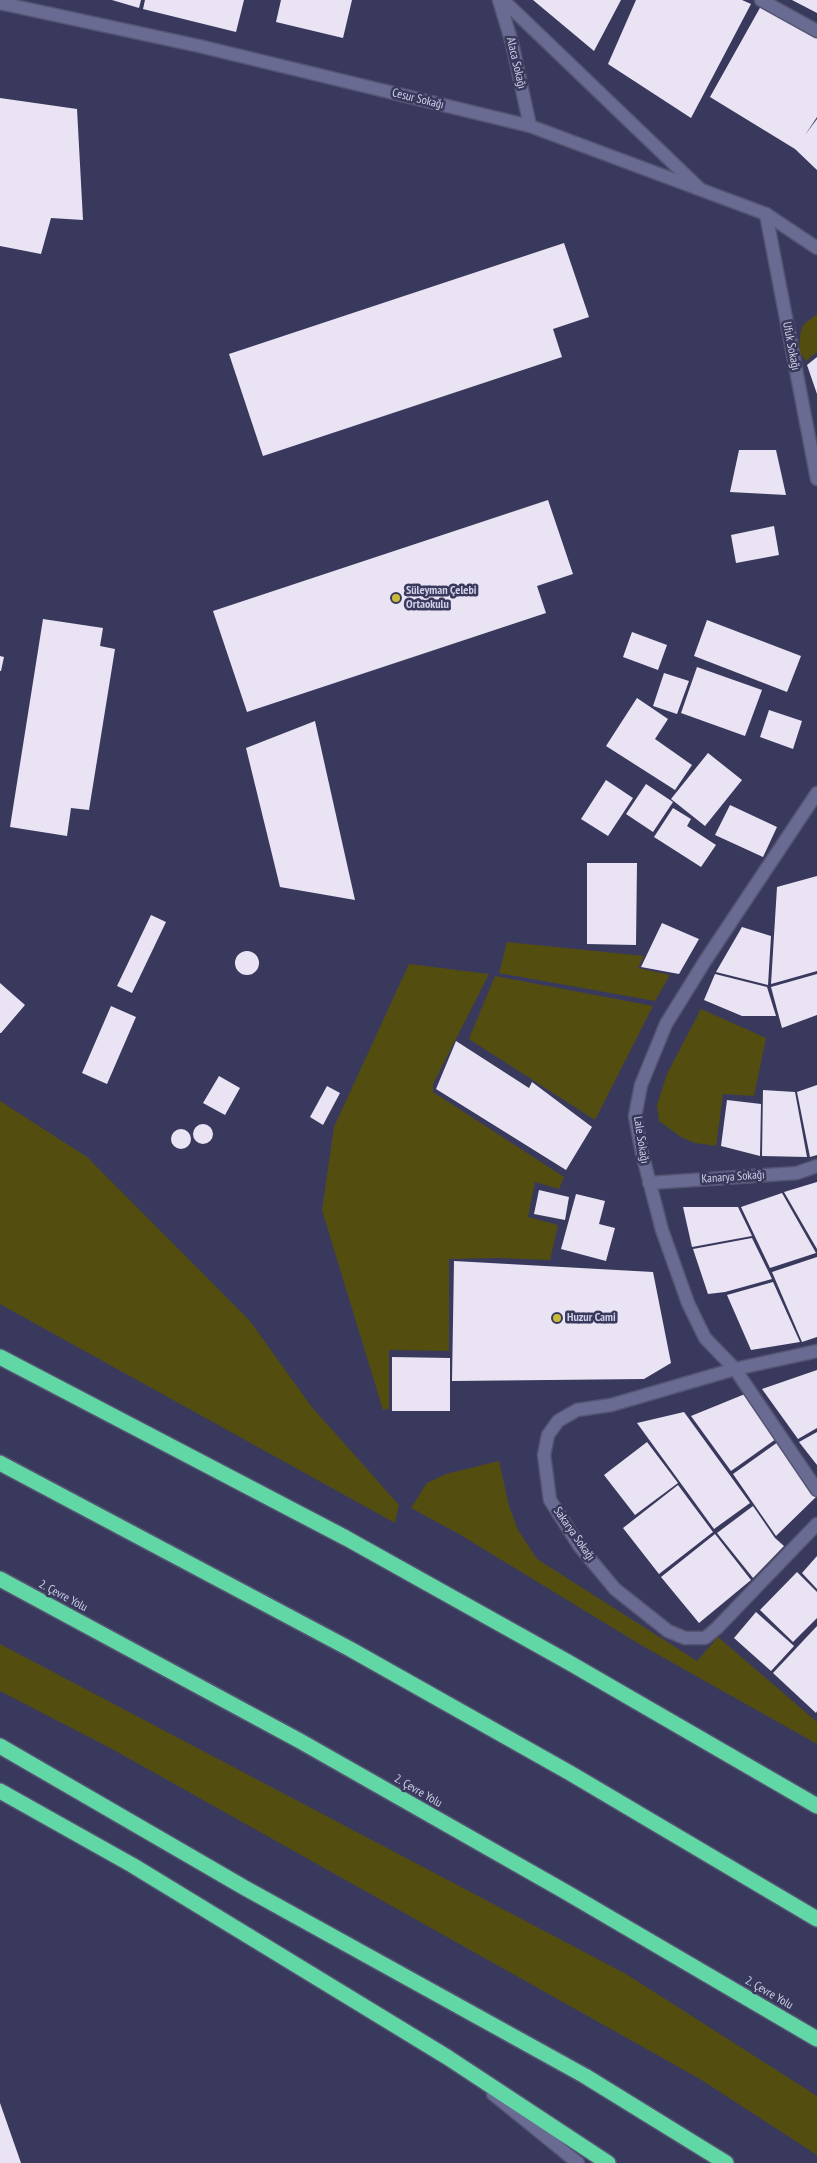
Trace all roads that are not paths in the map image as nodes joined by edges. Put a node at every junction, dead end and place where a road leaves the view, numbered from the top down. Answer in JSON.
{"nodes":[{"id":1,"x":499,"y":0,"type":"edge"},
{"id":2,"x":503,"y":0,"type":"edge"},
{"id":3,"x":761,"y":0,"type":"edge"},
{"id":4,"x":0,"y":3,"type":"edge"},
{"id":5,"x":817,"y":32,"type":"edge"},
{"id":6,"x":530,"y":126,"type":"junction"},
{"id":7,"x":700,"y":188,"type":"junction"},
{"id":8,"x":766,"y":214,"type":"junction"},
{"id":9,"x":817,"y":248,"type":"edge"},
{"id":10,"x":817,"y":479,"type":"edge"},
{"id":11,"x":817,"y":793,"type":"edge"},
{"id":12,"x":817,"y":1166,"type":"edge"},
{"id":13,"x":649,"y":1183,"type":"junction"},
{"id":14,"x":817,"y":1351,"type":"edge"},
{"id":15,"x":0,"y":1357,"type":"edge"},
{"id":16,"x":735,"y":1369,"type":"junction"},
{"id":17,"x":0,"y":1463,"type":"edge"},
{"id":18,"x":817,"y":1490,"type":"edge"},
{"id":19,"x":817,"y":1524,"type":"edge"},
{"id":20,"x":0,"y":1579,"type":"edge"},
{"id":21,"x":0,"y":1746,"type":"edge"},
{"id":22,"x":0,"y":1791,"type":"edge"},
{"id":23,"x":817,"y":1806,"type":"edge"},
{"id":24,"x":817,"y":1919,"type":"edge"},
{"id":25,"x":817,"y":2038,"type":"edge"},
{"id":26,"x":447,"y":2057,"type":"junction"},
{"id":27,"x":578,"y":2163,"type":"edge"},
{"id":28,"x":608,"y":2163,"type":"edge"},
{"id":29,"x":726,"y":2163,"type":"edge"}],
"edges":[{"from":1,"to":6,"type":"street","name":"Alaca Sokağı"},
{"from":2,"to":7,"type":"street"},
{"from":3,"to":5,"type":"street"},
{"from":4,"to":6,"type":"street","name":"Cesur Sokağı"},
{"from":6,"to":7,"type":"street","name":"Cesur Sokağı"},
{"from":7,"to":8,"type":"street","name":"Cesur Sokağı"},
{"from":8,"to":9,"type":"street","name":"Cesur Sokağı"},
{"from":8,"to":10,"type":"street","name":"Ufuk Sokağı"},
{"from":11,"to":13,"type":"street","name":"Lale Sokağı"},
{"from":12,"to":13,"type":"street","name":"Kanarya Sokağı"},
{"from":13,"to":16,"type":"street","name":"Lale Sokağı"},
{"from":14,"to":16,"type":"street","name":"Sakarya Sokağı"},
{"from":15,"to":23,"type":"highway"},
{"from":16,"to":18,"type":"street","name":"Lale Sokağı"},
{"from":16,"to":19,"type":"street","name":"Sakarya Sokağı"},
{"from":17,"to":24,"type":"highway"},
{"from":20,"to":25,"type":"highway","name":"2. Çevre Yolu"},
{"from":21,"to":29,"type":"highway"},
{"from":22,"to":26,"type":"highway"},
{"from":26,"to":27,"type":"street"},
{"from":26,"to":28,"type":"highway"}]}
